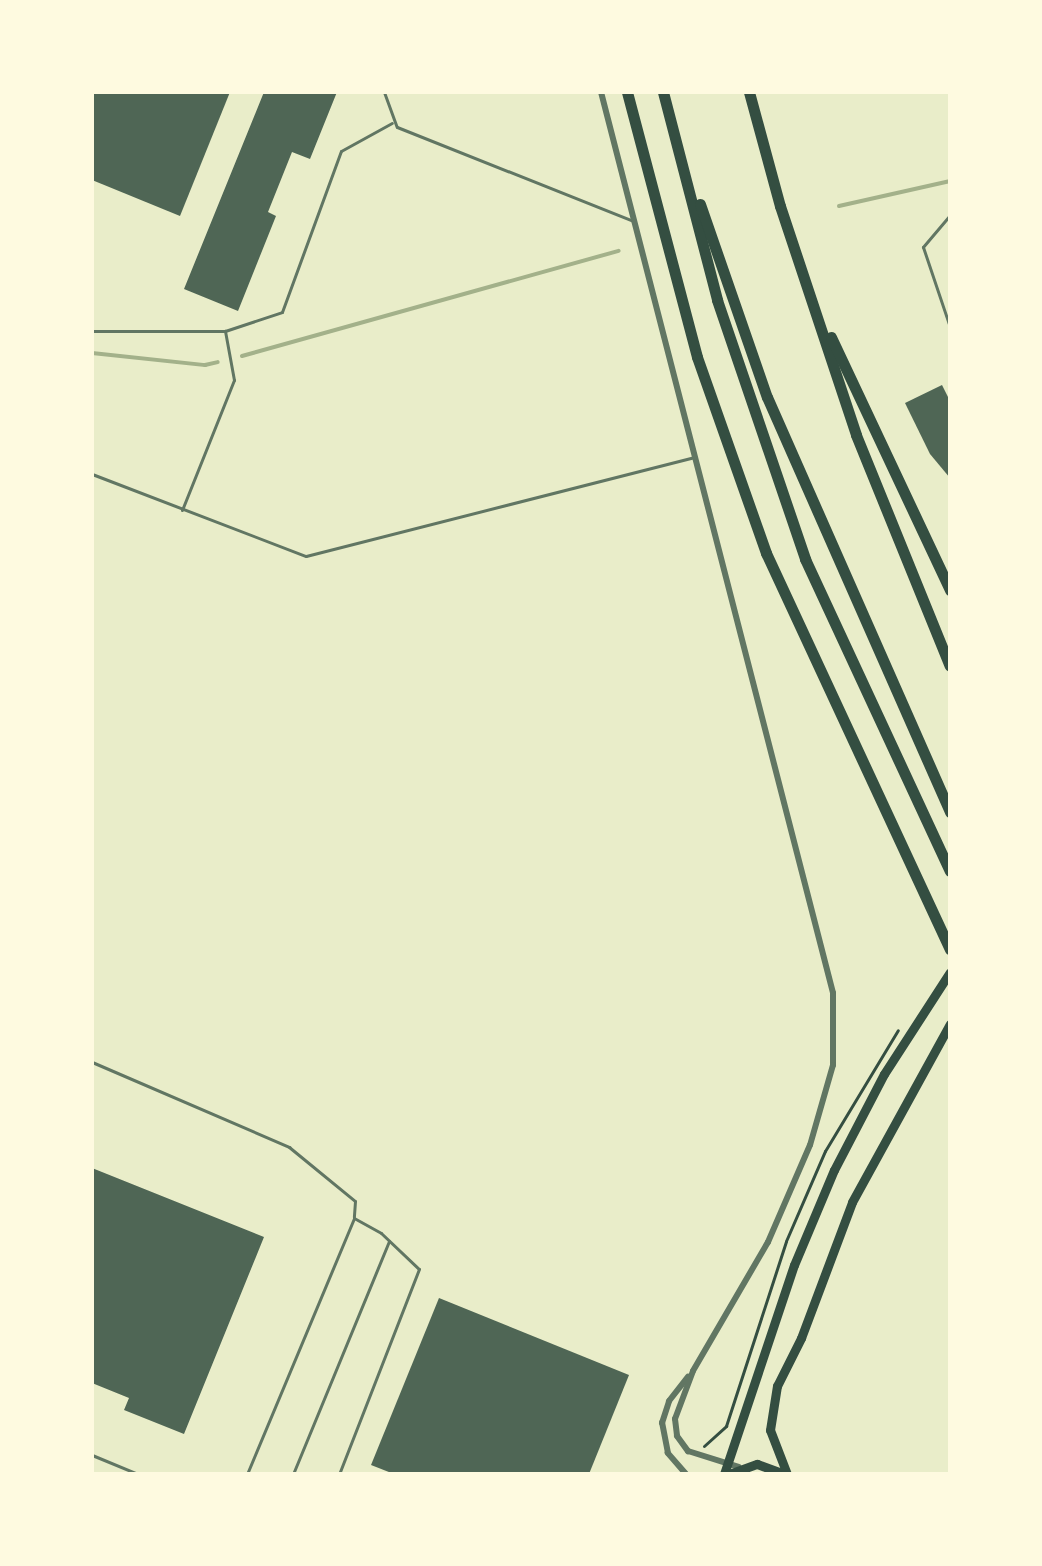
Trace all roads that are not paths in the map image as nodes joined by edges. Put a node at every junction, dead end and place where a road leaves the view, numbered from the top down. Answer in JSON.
{"nodes":[{"id":1,"x":384,"y":92,"type":"edge"},
{"id":2,"x":601,"y":92,"type":"edge"},
{"id":3,"x":627,"y":92,"type":"edge"},
{"id":4,"x":665,"y":92,"type":"edge"},
{"id":5,"x":749,"y":92,"type":"edge"},
{"id":6,"x":392,"y":123,"type":"junction"},
{"id":7,"x":780,"y":206,"type":"junction"},
{"id":8,"x":950,"y":215,"type":"edge"},
{"id":9,"x":634,"y":221,"type":"junction"},
{"id":10,"x":950,"y":327,"type":"edge"},
{"id":11,"x":92,"y":331,"type":"edge"},
{"id":12,"x":225,"y":331,"type":"junction"},
{"id":13,"x":694,"y":457,"type":"junction"},
{"id":14,"x":92,"y":474,"type":"edge"},
{"id":15,"x":182,"y":510,"type":"junction"},
{"id":16,"x":950,"y":590,"type":"edge"},
{"id":17,"x":950,"y":666,"type":"edge"},
{"id":18,"x":950,"y":811,"type":"edge"},
{"id":19,"x":950,"y":871,"type":"edge"},
{"id":20,"x":950,"y":949,"type":"edge"},
{"id":21,"x":950,"y":972,"type":"edge"},
{"id":22,"x":950,"y":1024,"type":"edge"},
{"id":23,"x":92,"y":1062,"type":"edge"},
{"id":24,"x":354,"y":1218,"type":"junction"},
{"id":25,"x":389,"y":1241,"type":"junction"},
{"id":26,"x":693,"y":1371,"type":"junction"},
{"id":27,"x":92,"y":1455,"type":"edge"},
{"id":28,"x":727,"y":1471,"type":"edge"},
{"id":29,"x":138,"y":1474,"type":"edge"},
{"id":30,"x":247,"y":1474,"type":"edge"},
{"id":31,"x":293,"y":1474,"type":"edge"},
{"id":32,"x":339,"y":1474,"type":"edge"},
{"id":33,"x":686,"y":1474,"type":"edge"},
{"id":34,"x":786,"y":1474,"type":"edge"}],
"edges":[{"from":1,"to":6,"type":"lane"},
{"from":2,"to":9,"type":"street"},
{"from":3,"to":20,"type":"highway"},
{"from":4,"to":18,"type":"highway"},
{"from":4,"to":19,"type":"highway"},
{"from":5,"to":7,"type":"highway"},
{"from":6,"to":9,"type":"lane"},
{"from":6,"to":12,"type":"lane"},
{"from":7,"to":16,"type":"highway"},
{"from":7,"to":17,"type":"highway"},
{"from":8,"to":10,"type":"lane"},
{"from":9,"to":13,"type":"street"},
{"from":11,"to":12,"type":"lane"},
{"from":12,"to":15,"type":"lane"},
{"from":13,"to":15,"type":"lane"},
{"from":13,"to":26,"type":"street"},
{"from":14,"to":15,"type":"lane"},
{"from":21,"to":28,"type":"main road"},
{"from":22,"to":34,"type":"main road"},
{"from":23,"to":24,"type":"lane"},
{"from":24,"to":25,"type":"lane"},
{"from":24,"to":30,"type":"lane"},
{"from":25,"to":31,"type":"lane"},
{"from":25,"to":32,"type":"lane"},
{"from":26,"to":28,"type":"street"},
{"from":26,"to":33,"type":"street"},
{"from":27,"to":29,"type":"lane"},
{"from":28,"to":34,"type":"main road"}]}
